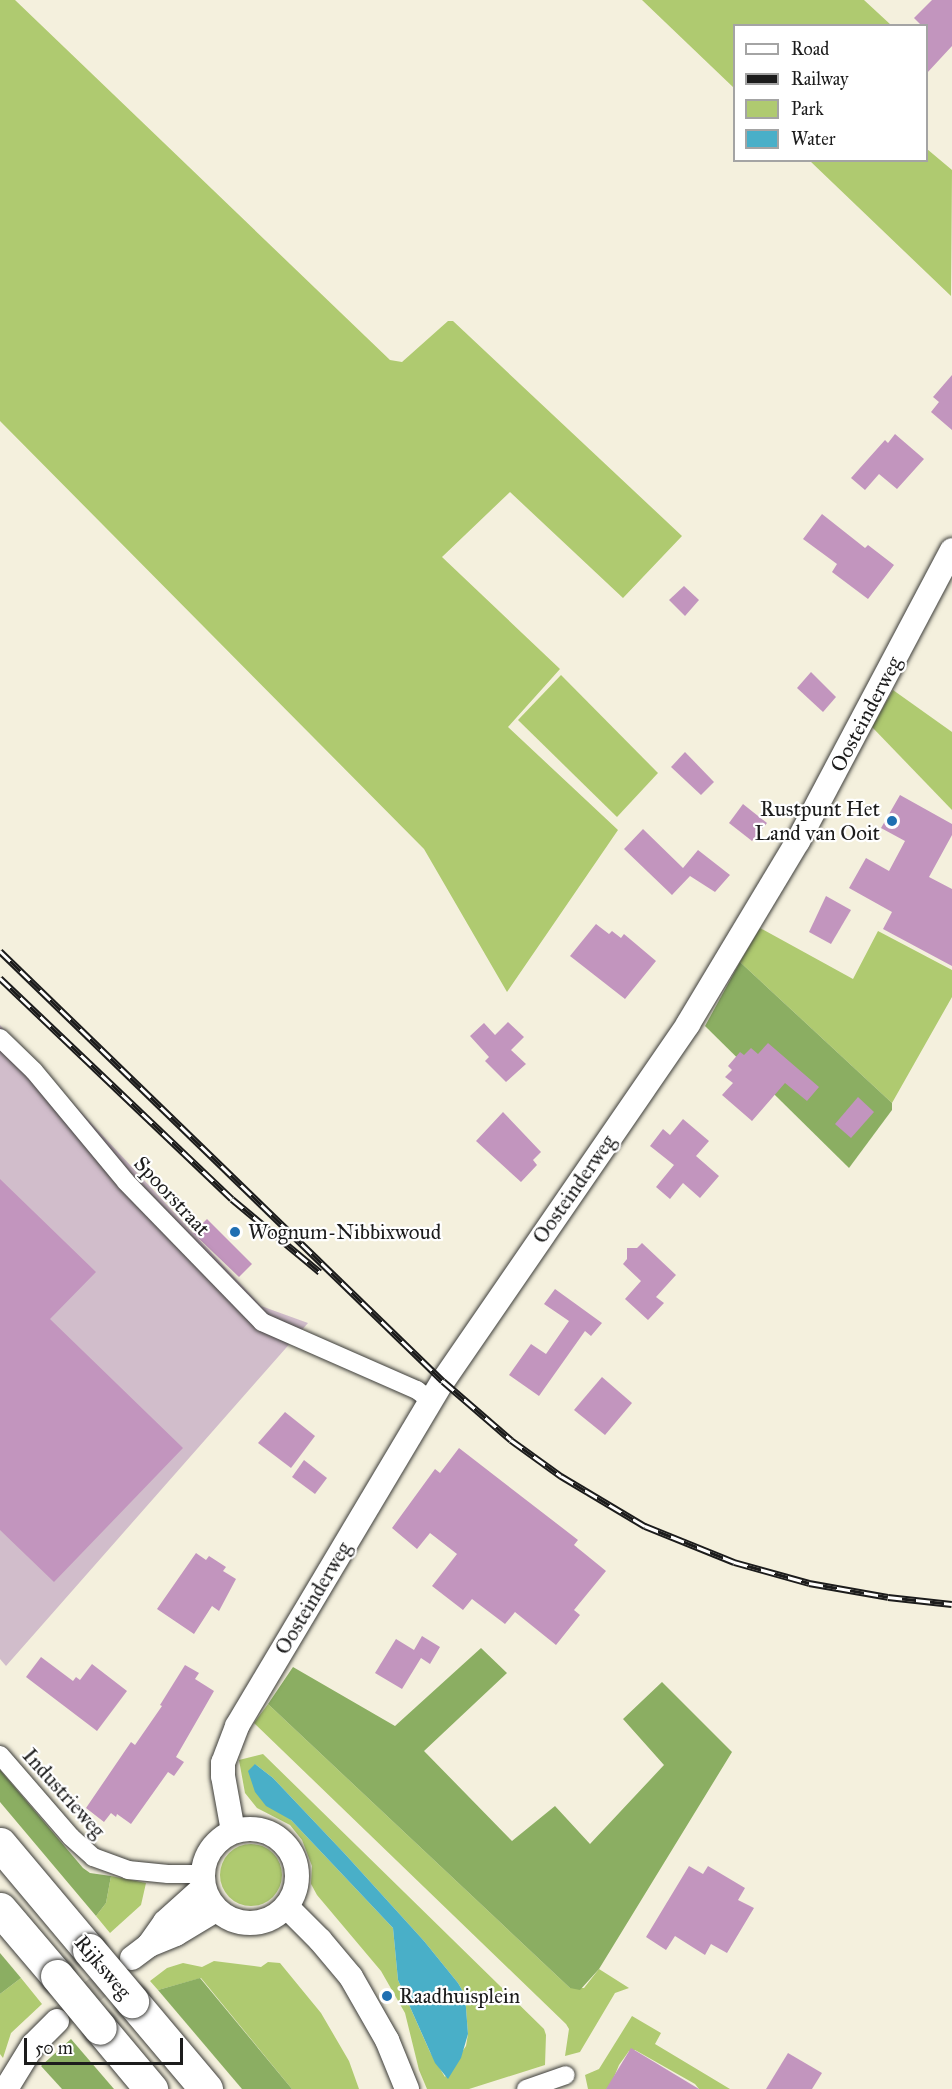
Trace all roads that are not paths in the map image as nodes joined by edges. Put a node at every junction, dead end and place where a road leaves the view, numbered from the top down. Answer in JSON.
{"nodes":[{"id":1,"x":952,"y":550,"type":"edge"},
{"id":2,"x":0,"y":1038,"type":"edge"},
{"id":3,"x":431,"y":1401,"type":"junction"},
{"id":4,"x":0,"y":1755,"type":"edge"},
{"id":5,"x":233,"y":1831,"type":"junction"},
{"id":6,"x":0,"y":1844,"type":"edge"},
{"id":7,"x":203,"y":1881,"type":"junction"},
{"id":8,"x":287,"y":1907,"type":"junction"},
{"id":9,"x":0,"y":1908,"type":"edge"},
{"id":10,"x":216,"y":1910,"type":"junction"},
{"id":11,"x":57,"y":2021,"type":"tunnel mouth"},
{"id":12,"x":566,"y":2075,"type":"dead end"},
{"id":13,"x":6,"y":2089,"type":"edge"},
{"id":14,"x":151,"y":2089,"type":"edge"},
{"id":15,"x":206,"y":2089,"type":"edge"},
{"id":16,"x":407,"y":2089,"type":"edge"},
{"id":17,"x":526,"y":2089,"type":"edge"}],
"edges":[{"from":1,"to":3,"type":"street","name":"Oosteinderweg"},
{"from":2,"to":3,"type":"street","name":"Spoorstraat"},
{"from":3,"to":5,"type":"street","name":"Oosteinderweg"},
{"from":4,"to":7,"type":"street","name":"Industrieweg"},
{"from":5,"to":7,"type":"street"},
{"from":5,"to":8,"type":"street"},
{"from":6,"to":15,"type":"highway","name":"Rijksweg","bridge":true},
{"from":7,"to":10,"type":"street"},
{"from":7,"to":10,"type":"street"},
{"from":8,"to":10,"type":"street"},
{"from":8,"to":16,"type":"street"},
{"from":9,"to":14,"type":"highway","name":"Rijksweg","bridge":true},
{"from":11,"to":13,"type":"street"},
{"from":12,"to":17,"type":"street"}]}
